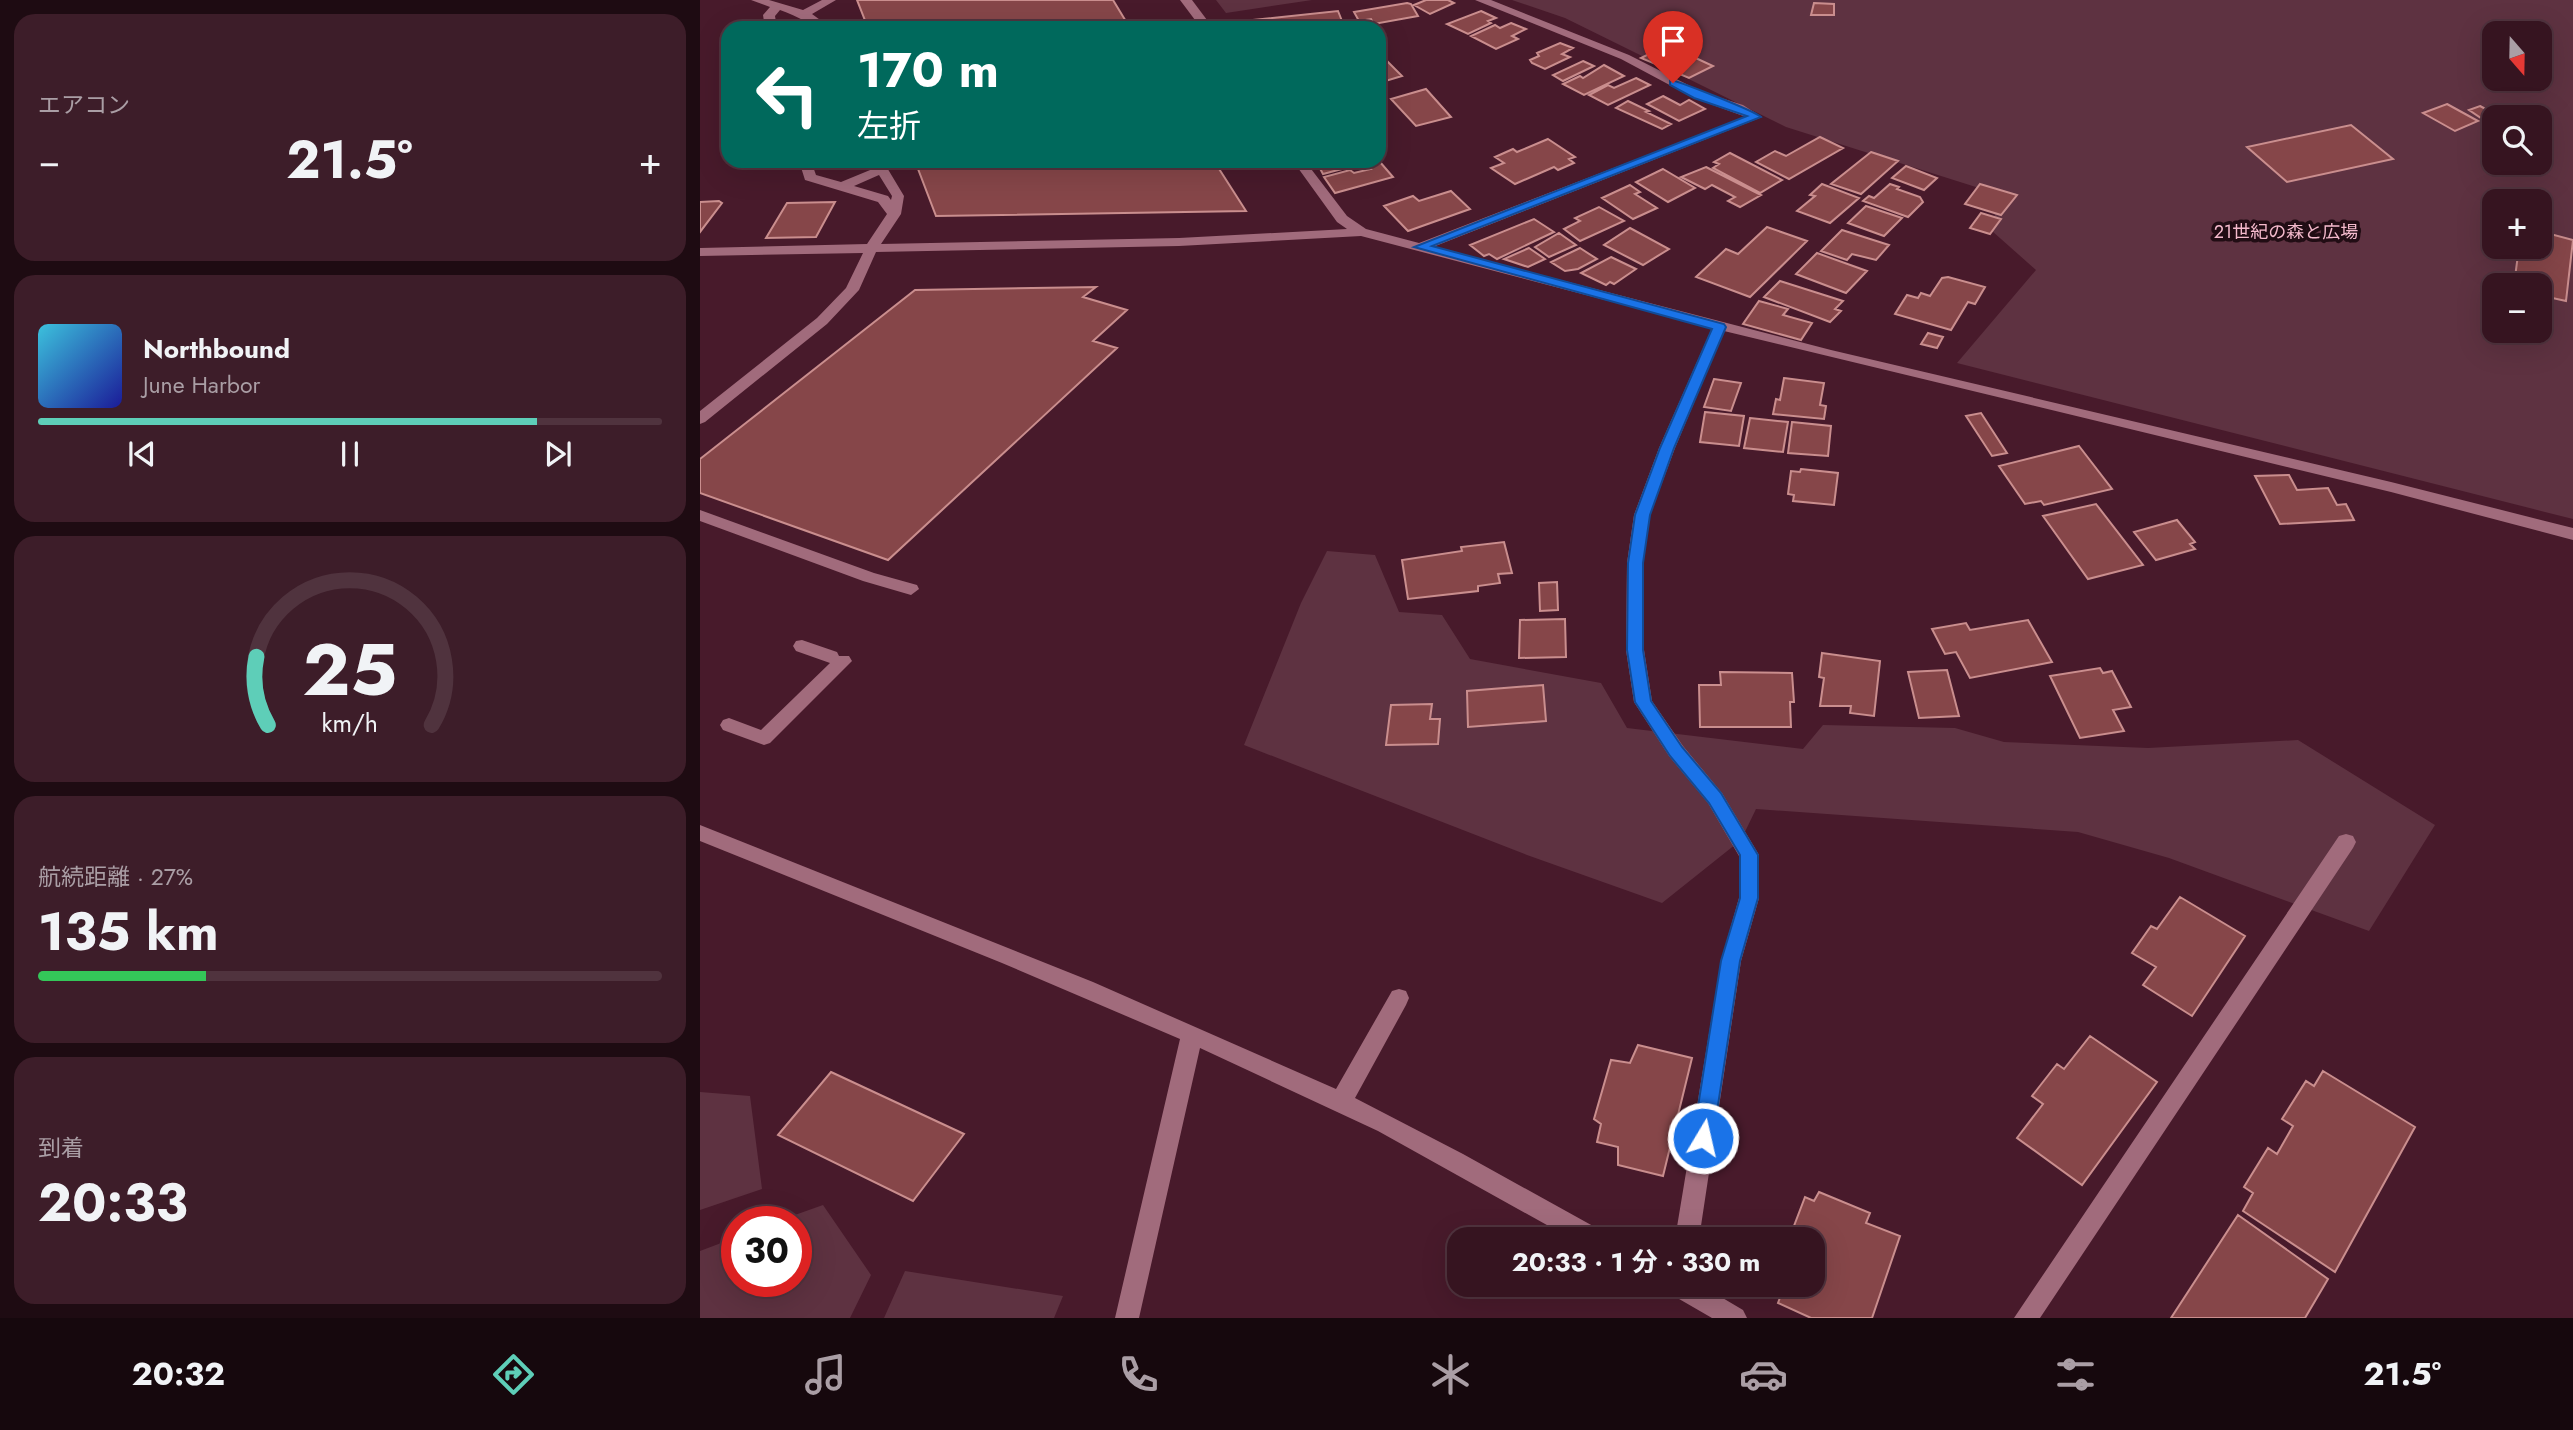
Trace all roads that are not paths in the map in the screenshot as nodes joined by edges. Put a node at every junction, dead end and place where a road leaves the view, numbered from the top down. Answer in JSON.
{"nodes":[{"id":1,"x":757,"y":0,"type":"edge"},
{"id":2,"x":830,"y":0,"type":"edge"},
{"id":3,"x":1186,"y":0,"type":"edge"},
{"id":4,"x":1481,"y":0,"type":"edge"},
{"id":5,"x":778,"y":6,"type":"junction"},
{"id":6,"x":804,"y":14,"type":"junction"},
{"id":7,"x":770,"y":21,"type":"edge"},
{"id":8,"x":814,"y":21,"type":"edge"},
{"id":9,"x":1202,"y":21,"type":"edge"},
{"id":10,"x":807,"y":168,"type":"edge"},
{"id":11,"x":874,"y":168,"type":"edge"},
{"id":12,"x":881,"y":168,"type":"edge"},
{"id":13,"x":1305,"y":168,"type":"edge"},
{"id":14,"x":844,"y":186,"type":"junction"},
{"id":15,"x":894,"y":214,"type":"junction"},
{"id":16,"x":1361,"y":232,"type":"junction"},
{"id":17,"x":1420,"y":247,"type":"junction"},
{"id":18,"x":871,"y":249,"type":"junction"},
{"id":19,"x":700,"y":252,"type":"edge"},
{"id":20,"x":1719,"y":327,"type":"junction"},
{"id":21,"x":700,"y":419,"type":"edge"},
{"id":22,"x":700,"y":515,"type":"edge"},
{"id":23,"x":2573,"y":534,"type":"edge"},
{"id":24,"x":911,"y":589,"type":"dead end"},
{"id":25,"x":802,"y":646,"type":"dead end"},
{"id":26,"x":729,"y":725,"type":"dead end"},
{"id":27,"x":700,"y":833,"type":"edge"},
{"id":28,"x":2346,"y":842,"type":"dead end"},
{"id":29,"x":1399,"y":998,"type":"dead end"},
{"id":30,"x":1192,"y":1034,"type":"junction"},
{"id":31,"x":1340,"y":1103,"type":"junction"},
{"id":32,"x":1573,"y":1227,"type":"edge"},
{"id":33,"x":1689,"y":1227,"type":"edge"},
{"id":34,"x":1699,"y":1297,"type":"edge"},
{"id":35,"x":1127,"y":1318,"type":"edge"},
{"id":36,"x":1735,"y":1318,"type":"edge"},
{"id":37,"x":2026,"y":1318,"type":"edge"}],
"edges":[{"from":1,"to":5,"type":"street"},
{"from":2,"to":6,"type":"street"},
{"from":3,"to":9,"type":"street"},
{"from":4,"to":17,"type":"street"},
{"from":5,"to":6,"type":"street"},
{"from":5,"to":7,"type":"street"},
{"from":6,"to":8,"type":"street"},
{"from":10,"to":14,"type":"street"},
{"from":11,"to":14,"type":"street"},
{"from":12,"to":15,"type":"street"},
{"from":13,"to":16,"type":"street"},
{"from":14,"to":15,"type":"street"},
{"from":15,"to":18,"type":"street"},
{"from":16,"to":17,"type":"street"},
{"from":16,"to":18,"type":"street"},
{"from":17,"to":20,"type":"street"},
{"from":18,"to":19,"type":"street"},
{"from":18,"to":21,"type":"street"},
{"from":20,"to":23,"type":"street"},
{"from":20,"to":33,"type":"street"},
{"from":22,"to":24,"type":"street"},
{"from":25,"to":26,"type":"street"},
{"from":27,"to":30,"type":"street"},
{"from":28,"to":37,"type":"street"},
{"from":29,"to":31,"type":"street"},
{"from":30,"to":31,"type":"street"},
{"from":30,"to":35,"type":"street"},
{"from":31,"to":32,"type":"street"},
{"from":34,"to":36,"type":"street"}]}
